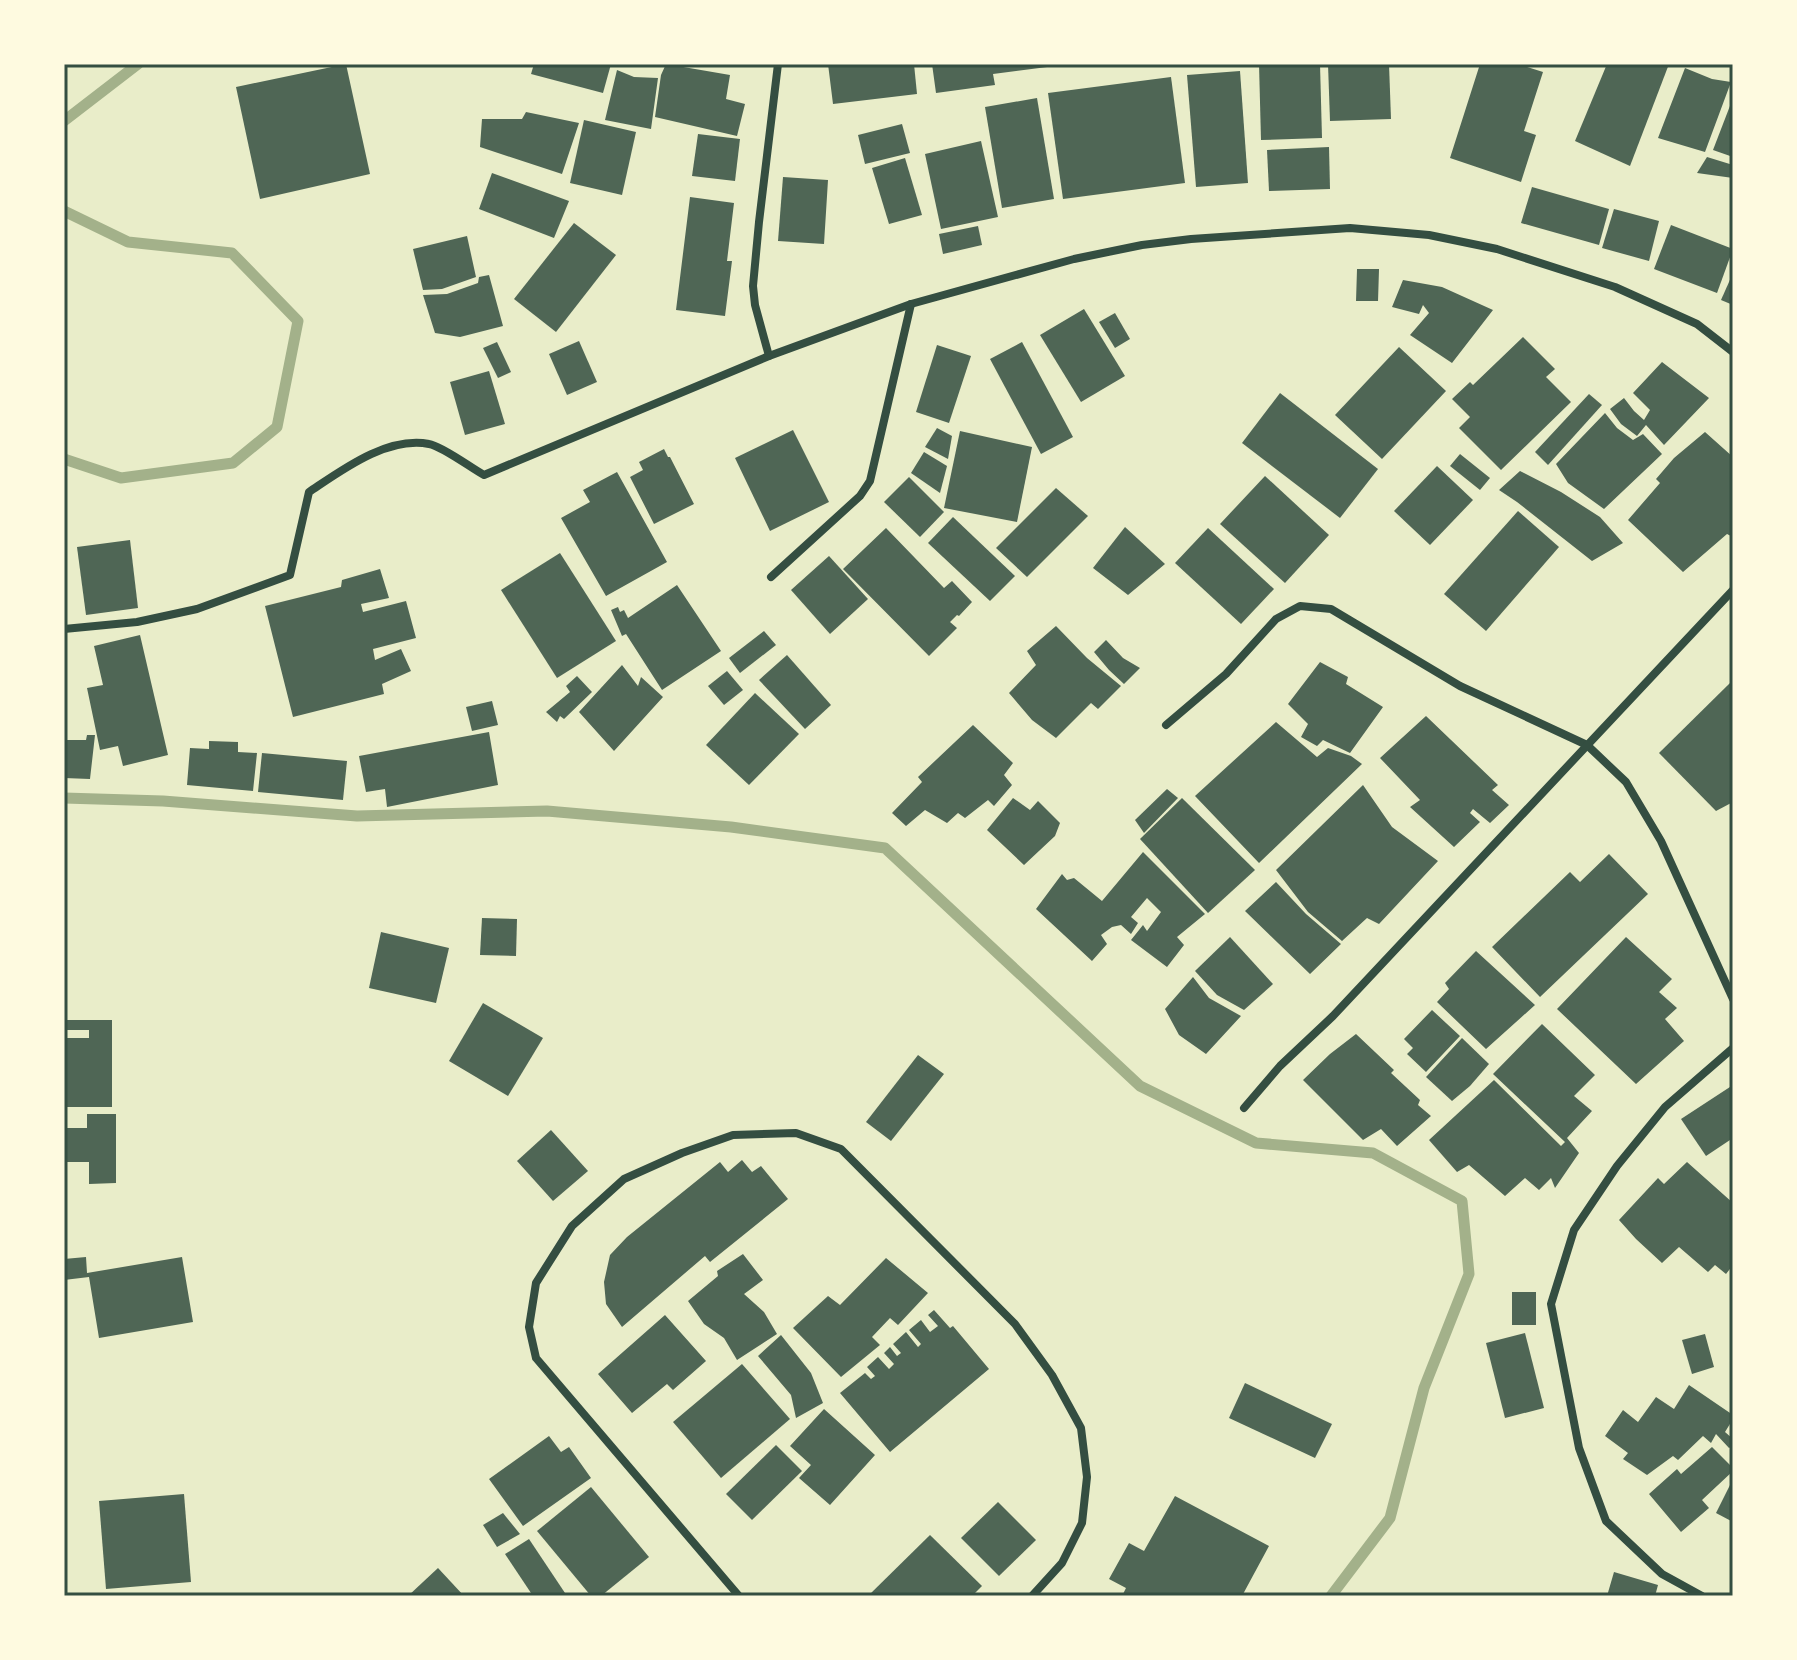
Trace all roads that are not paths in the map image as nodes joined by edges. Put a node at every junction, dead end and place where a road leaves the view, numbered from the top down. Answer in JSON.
{"nodes":[{"id":1,"x":778,"y":64,"type":"edge"},
{"id":2,"x":911,"y":304,"type":"junction"},
{"id":3,"x":1733,"y":352,"type":"edge"},
{"id":4,"x":769,"y":356,"type":"junction"},
{"id":5,"x":771,"y":577,"type":"dead end"},
{"id":6,"x":1733,"y":590,"type":"edge"},
{"id":7,"x":64,"y":629,"type":"edge"},
{"id":8,"x":1166,"y":725,"type":"dead end"},
{"id":9,"x":1587,"y":745,"type":"junction"},
{"id":10,"x":1733,"y":999,"type":"edge"},
{"id":11,"x":1733,"y":1048,"type":"edge"},
{"id":12,"x":1244,"y":1108,"type":"dead end"},
{"id":13,"x":739,"y":1596,"type":"edge"},
{"id":14,"x":1032,"y":1596,"type":"edge"},
{"id":15,"x":1702,"y":1596,"type":"edge"}],
"edges":[{"from":1,"to":4,"type":"street"},
{"from":2,"to":3,"type":"street"},
{"from":2,"to":4,"type":"street"},
{"from":2,"to":5,"type":"street"},
{"from":4,"to":7,"type":"street"},
{"from":6,"to":9,"type":"street"},
{"from":8,"to":9,"type":"street"},
{"from":9,"to":10,"type":"street"},
{"from":9,"to":12,"type":"street"},
{"from":11,"to":15,"type":"street"},
{"from":13,"to":14,"type":"street"}]}
